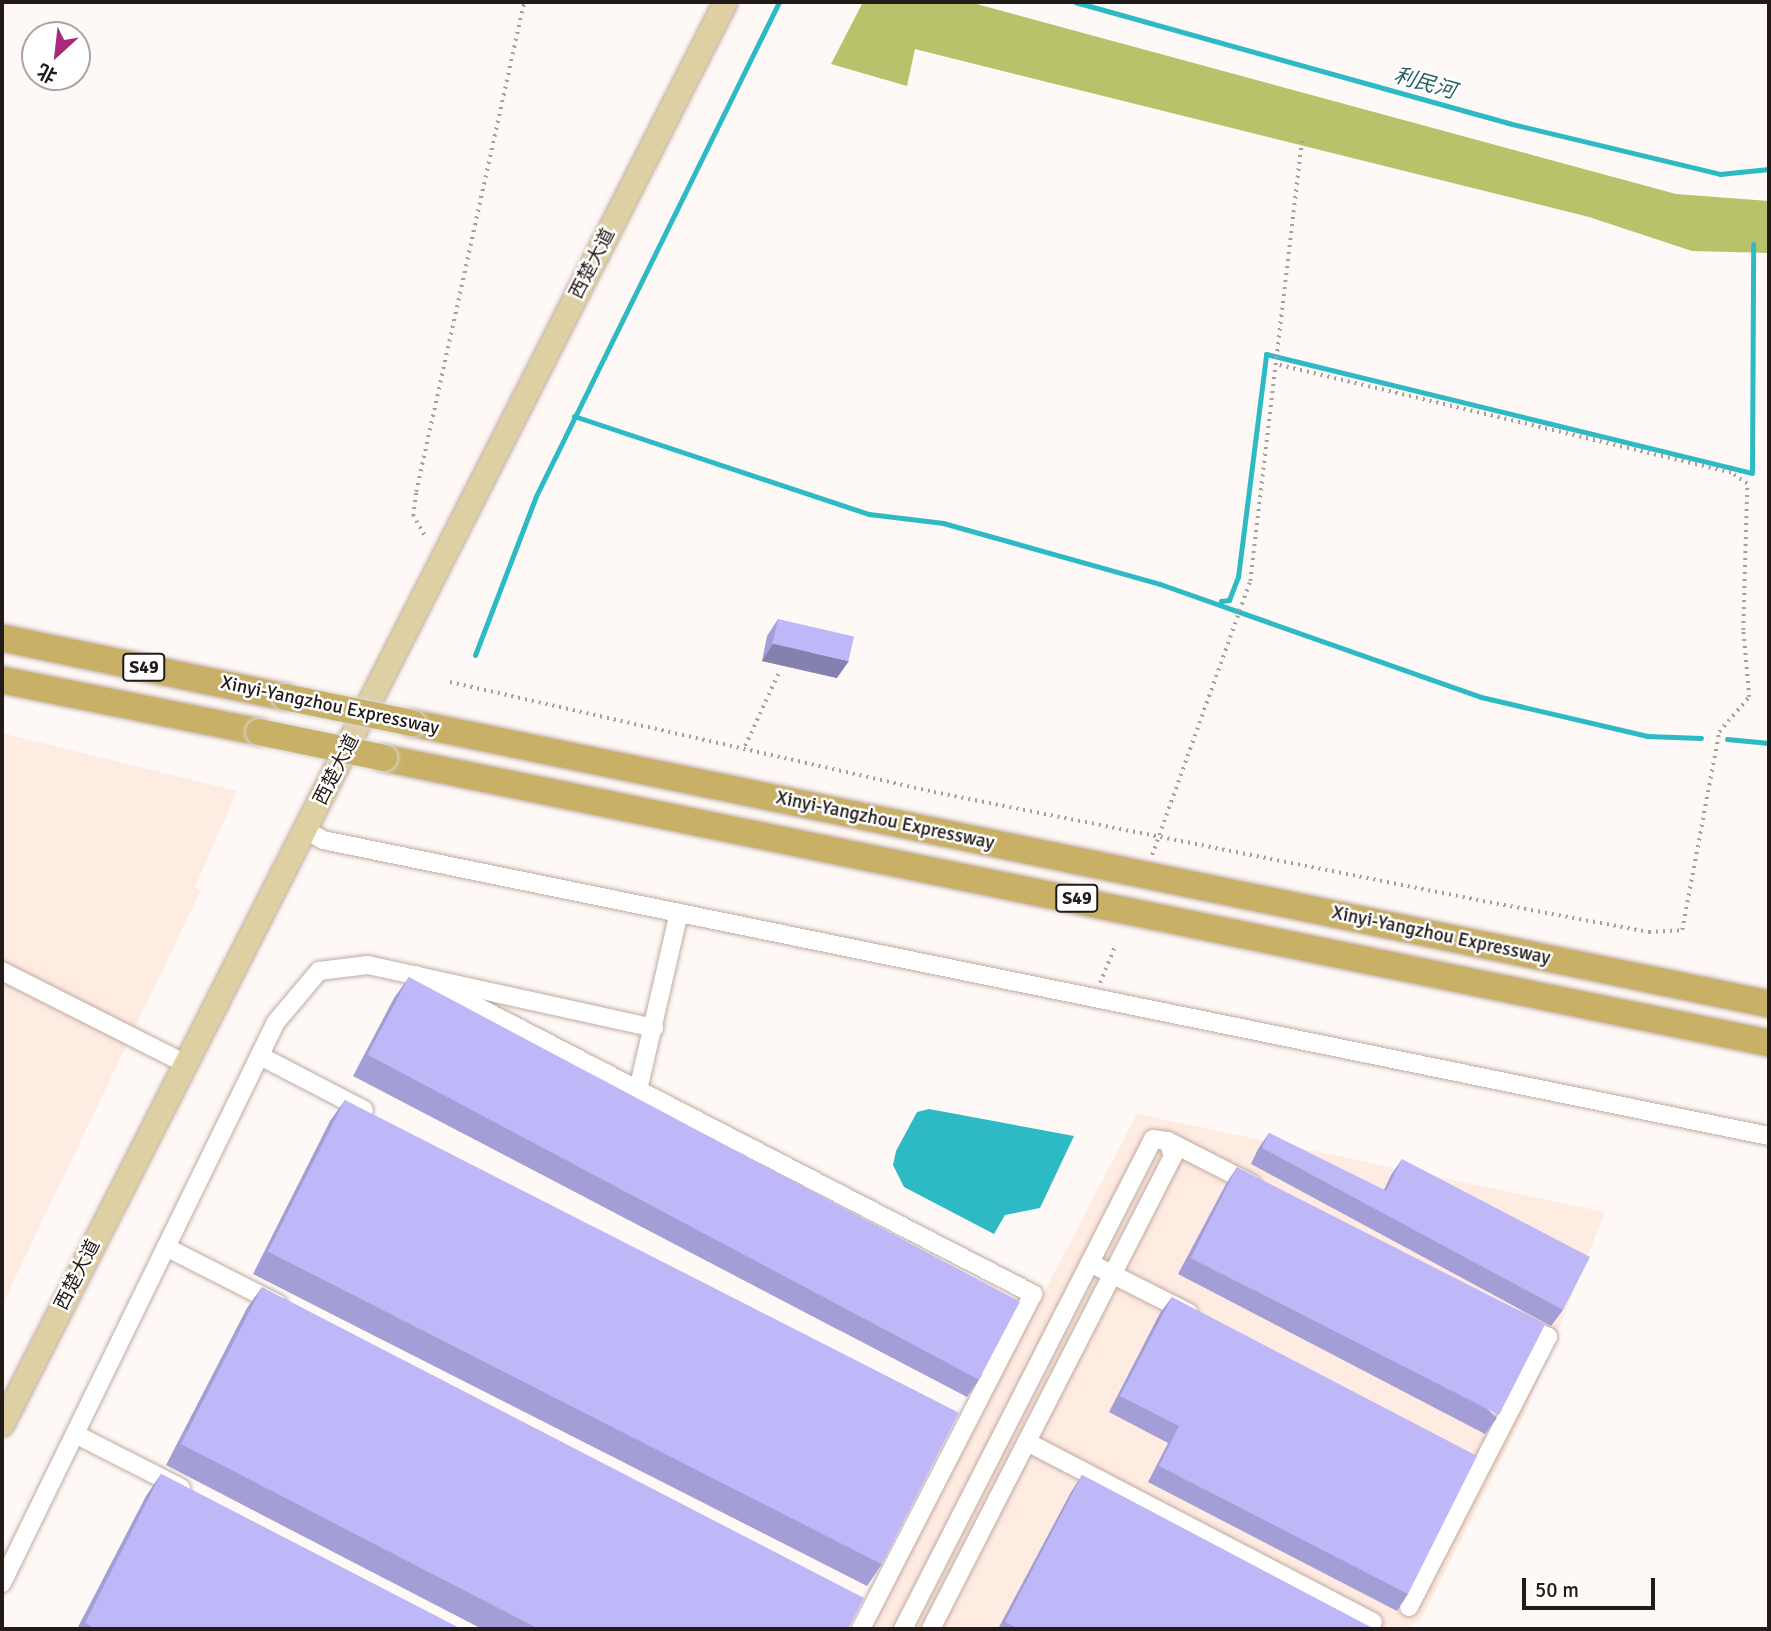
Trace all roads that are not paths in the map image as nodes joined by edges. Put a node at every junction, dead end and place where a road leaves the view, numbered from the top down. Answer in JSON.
{"nodes":[{"id":1,"x":725,"y":2,"type":"edge"},
{"id":2,"x":2,"y":638,"type":"edge"},
{"id":3,"x":2,"y":680,"type":"edge"},
{"id":4,"x":306,"y":830,"type":"junction"},
{"id":5,"x":679,"y":913,"type":"junction"},
{"id":6,"x":2,"y":971,"type":"edge"},
{"id":7,"x":416,"y":975,"type":"junction"},
{"id":8,"x":1769,"y":1004,"type":"edge"},
{"id":9,"x":654,"y":1028,"type":"junction"},
{"id":10,"x":1769,"y":1043,"type":"edge"},
{"id":11,"x":260,"y":1056,"type":"junction"},
{"id":12,"x":187,"y":1064,"type":"junction"},
{"id":13,"x":638,"y":1090,"type":"junction"},
{"id":14,"x":384,"y":1120,"type":"edge"},
{"id":15,"x":1769,"y":1136,"type":"edge"},
{"id":16,"x":1168,"y":1141,"type":"junction"},
{"id":17,"x":1266,"y":1191,"type":"edge"},
{"id":18,"x":166,"y":1247,"type":"junction"},
{"id":19,"x":1090,"y":1263,"type":"junction"},
{"id":20,"x":1113,"y":1274,"type":"junction"},
{"id":21,"x":1499,"y":1311,"type":"edge"},
{"id":22,"x":303,"y":1316,"type":"edge"},
{"id":23,"x":1211,"y":1325,"type":"edge"},
{"id":24,"x":2,"y":1424,"type":"edge"},
{"id":25,"x":75,"y":1434,"type":"junction"},
{"id":26,"x":1027,"y":1442,"type":"junction"},
{"id":27,"x":197,"y":1497,"type":"edge"},
{"id":28,"x":2,"y":1583,"type":"edge"},
{"id":29,"x":848,"y":1594,"type":"edge"},
{"id":30,"x":873,"y":1607,"type":"junction"},
{"id":31,"x":1409,"y":1607,"type":"edge"},
{"id":32,"x":1373,"y":1622,"type":"dead end"},
{"id":33,"x":861,"y":1629,"type":"edge"},
{"id":34,"x":903,"y":1629,"type":"edge"},
{"id":35,"x":931,"y":1629,"type":"edge"}],
"edges":[{"from":1,"to":4,"type":"main road","name":"西楚大道"},
{"from":2,"to":8,"type":"highway","name":"Xinyi-Yangzhou Expressway","number":"S49","bridge":true},
{"from":3,"to":10,"type":"highway","name":"Xinyi-Yangzhou Expressway","number":"S49","bridge":true},
{"from":4,"to":5,"type":"street"},
{"from":4,"to":12,"type":"main road","name":"西楚大道"},
{"from":5,"to":9,"type":"street"},
{"from":5,"to":15,"type":"street"},
{"from":6,"to":12,"type":"street"},
{"from":7,"to":9,"type":"street"},
{"from":7,"to":11,"type":"street"},
{"from":7,"to":13,"type":"street"},
{"from":9,"to":13,"type":"street"},
{"from":11,"to":14,"type":"street"},
{"from":11,"to":18,"type":"street"},
{"from":12,"to":24,"type":"main road","name":"西楚大道"},
{"from":13,"to":30,"type":"street"},
{"from":16,"to":17,"type":"street"},
{"from":16,"to":19,"type":"street"},
{"from":16,"to":20,"type":"street"},
{"from":18,"to":22,"type":"street"},
{"from":18,"to":25,"type":"street"},
{"from":19,"to":20,"type":"street"},
{"from":19,"to":34,"type":"street"},
{"from":20,"to":23,"type":"street"},
{"from":20,"to":26,"type":"street"},
{"from":21,"to":31,"type":"street"},
{"from":25,"to":27,"type":"street"},
{"from":25,"to":28,"type":"street"},
{"from":26,"to":32,"type":"street"},
{"from":26,"to":35,"type":"street"},
{"from":29,"to":30,"type":"street"},
{"from":30,"to":33,"type":"street"}]}
